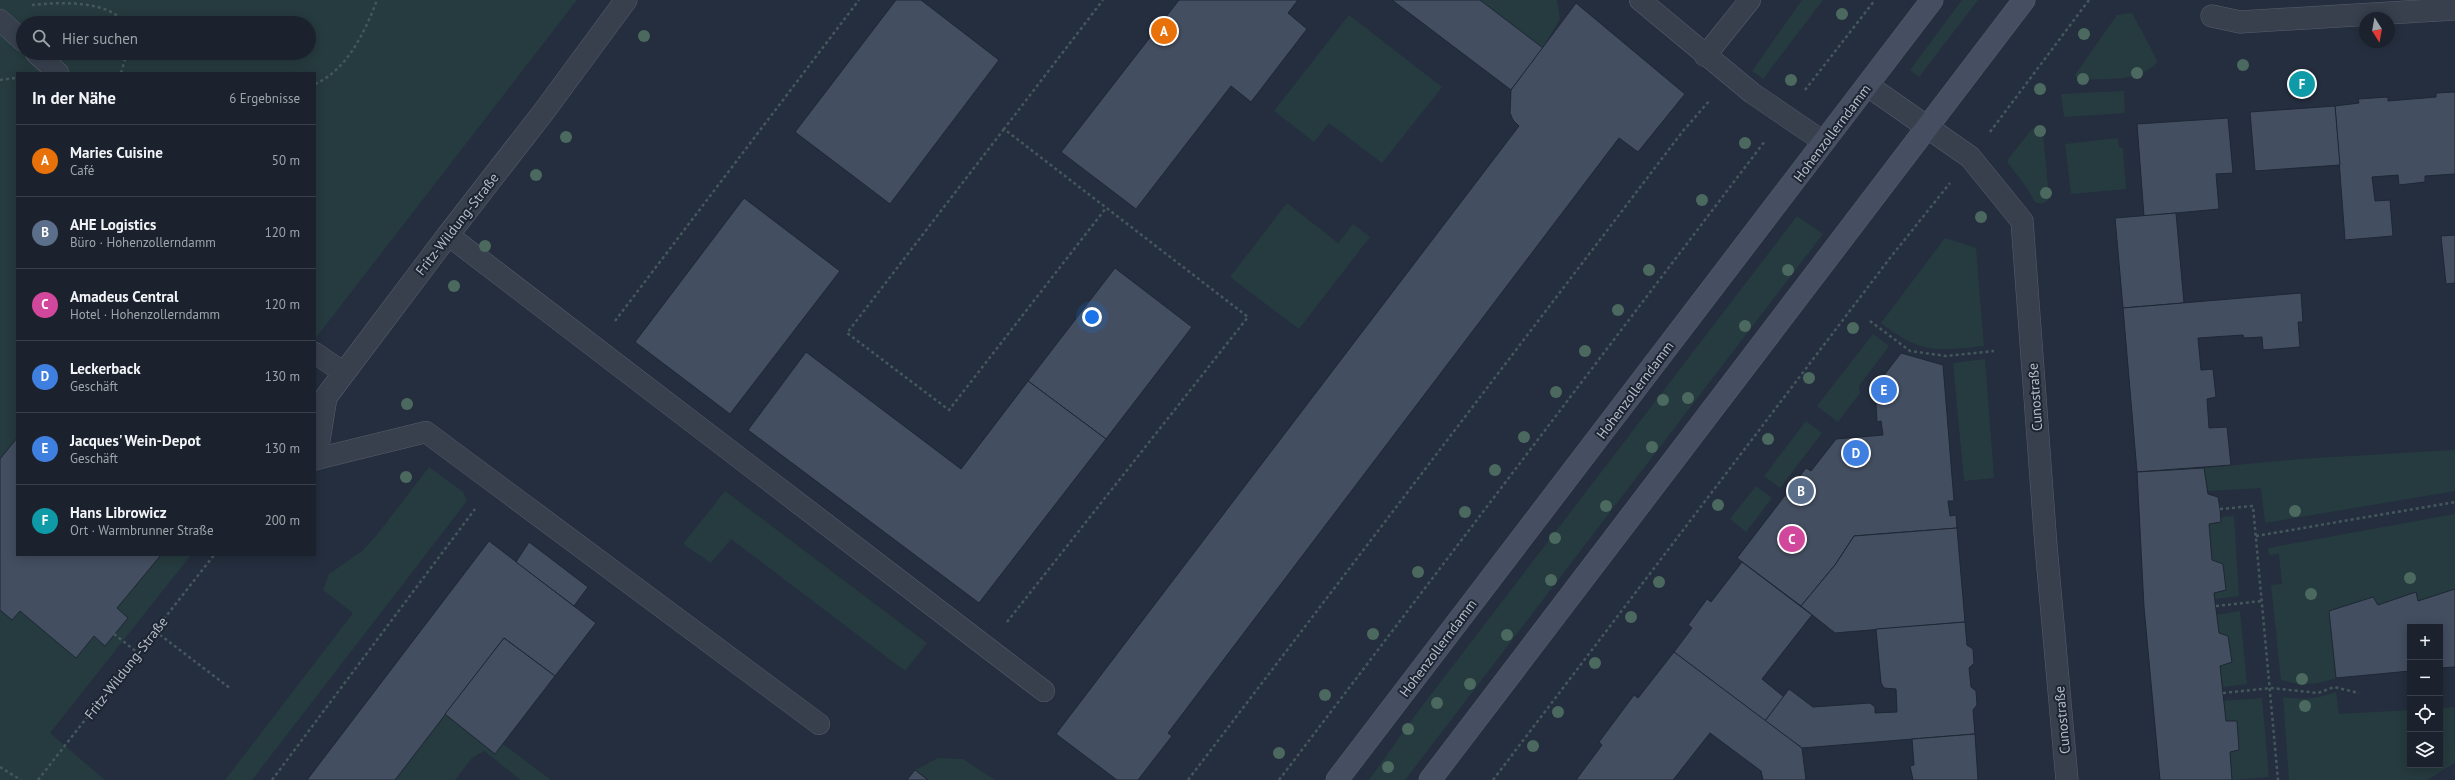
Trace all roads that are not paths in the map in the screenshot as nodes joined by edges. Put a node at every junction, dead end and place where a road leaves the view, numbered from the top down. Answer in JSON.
{"nodes":[{"id":1,"x":626,"y":0,"type":"edge"},
{"id":2,"x":1640,"y":0,"type":"edge"},
{"id":3,"x":1750,"y":0,"type":"edge"},
{"id":4,"x":1932,"y":0,"type":"edge"},
{"id":5,"x":2024,"y":0,"type":"edge"},
{"id":6,"x":2455,"y":9,"type":"edge"},
{"id":7,"x":2212,"y":16,"type":"dead end"},
{"id":8,"x":0,"y":20,"type":"edge"},
{"id":9,"x":16,"y":35,"type":"edge"},
{"id":10,"x":1705,"y":56,"type":"junction"},
{"id":11,"x":44,"y":60,"type":"edge"},
{"id":12,"x":57,"y":72,"type":"edge"},
{"id":13,"x":1867,"y":86,"type":"junction"},
{"id":14,"x":1929,"y":127,"type":"junction"},
{"id":15,"x":1824,"y":142,"type":"junction"},
{"id":16,"x":448,"y":235,"type":"junction"},
{"id":17,"x":316,"y":354,"type":"edge"},
{"id":18,"x":344,"y":373,"type":"junction"},
{"id":19,"x":316,"y":459,"type":"edge"},
{"id":20,"x":1044,"y":691,"type":"dead end"},
{"id":21,"x":818,"y":724,"type":"dead end"},
{"id":22,"x":1337,"y":780,"type":"edge"},
{"id":23,"x":1430,"y":780,"type":"edge"},
{"id":24,"x":2067,"y":780,"type":"edge"}],
"edges":[{"from":1,"to":16,"type":"street","name":"Fritz-Wildung-Straße"},
{"from":2,"to":10,"type":"lane"},
{"from":3,"to":10,"type":"lane"},
{"from":4,"to":13,"type":"main road","name":"Hohenzollerndamm"},
{"from":5,"to":14,"type":"main road"},
{"from":6,"to":7,"type":"street"},
{"from":8,"to":9,"type":"lane"},
{"from":10,"to":15,"type":"lane"},
{"from":11,"to":12,"type":"lane"},
{"from":13,"to":14,"type":"street","name":"Cunostraße"},
{"from":13,"to":15,"type":"main road","name":"Hohenzollerndamm"},
{"from":14,"to":23,"type":"main road"},
{"from":14,"to":24,"type":"street","name":"Cunostraße"},
{"from":15,"to":22,"type":"main road","name":"Hohenzollerndamm"},
{"from":16,"to":18,"type":"street","name":"Fritz-Wildung-Straße"},
{"from":16,"to":20,"type":"lane"},
{"from":17,"to":18,"type":"lane"},
{"from":18,"to":19,"type":"street","name":"Fritz-Wildung-Straße"},
{"from":19,"to":21,"type":"lane"}]}
